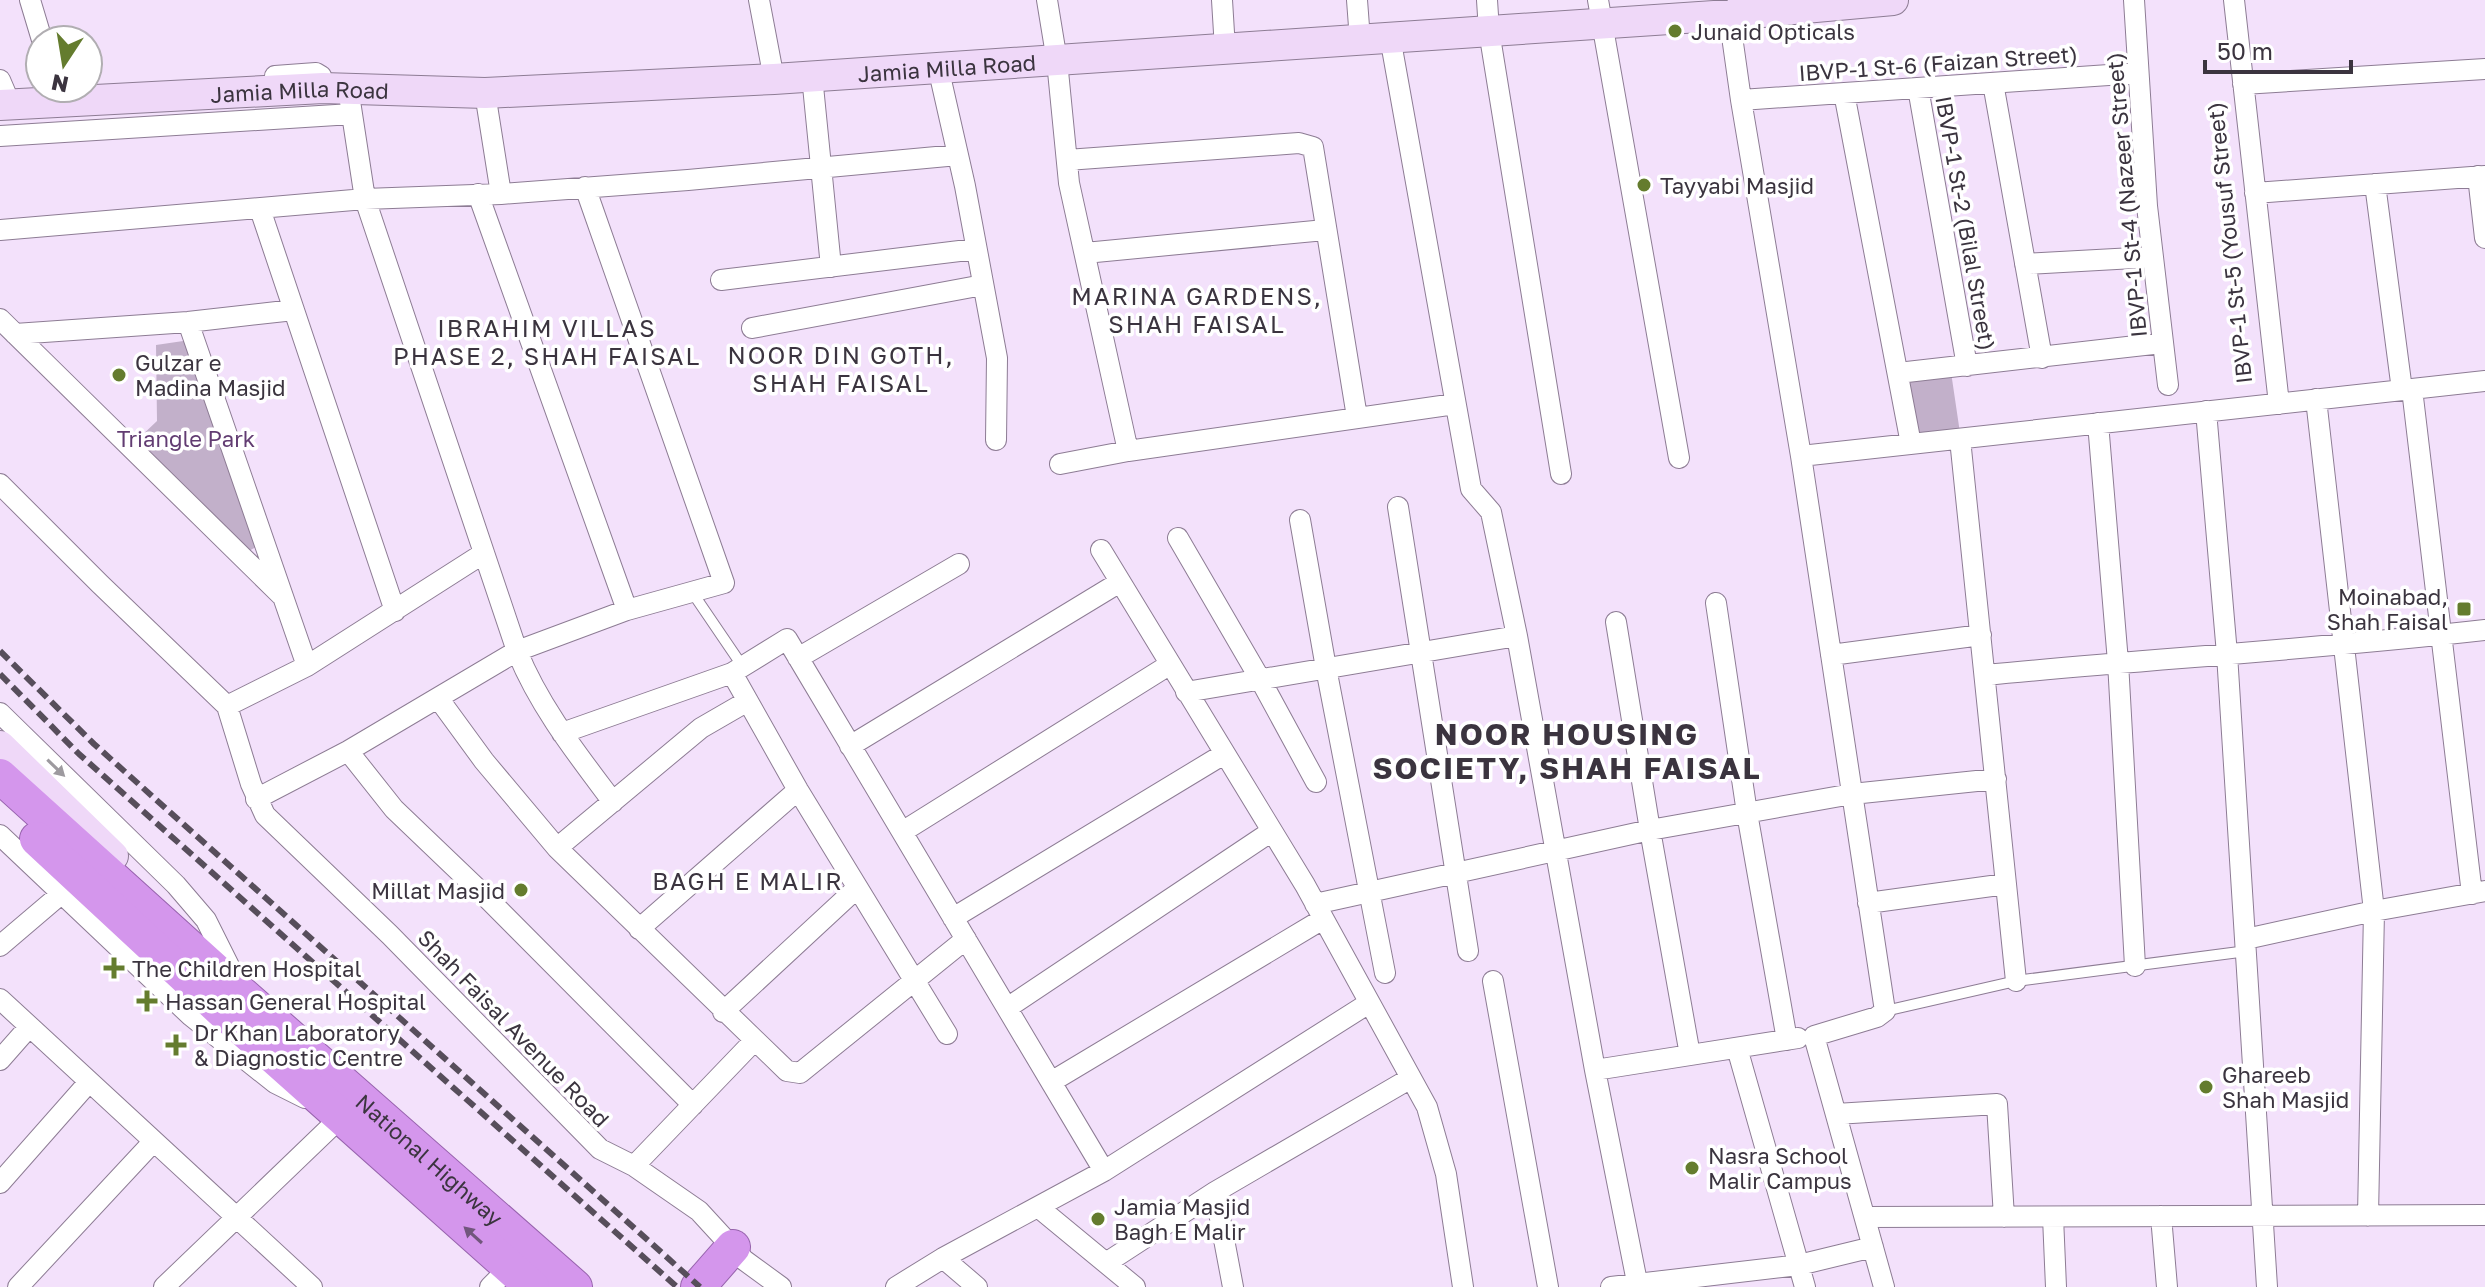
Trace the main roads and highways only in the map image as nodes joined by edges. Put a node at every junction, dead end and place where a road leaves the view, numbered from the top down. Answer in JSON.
{"nodes":[{"id":1,"x":1893,"y":0,"type":"edge"},
{"id":2,"x":1600,"y":12,"type":"edge"},
{"id":3,"x":2,"y":93,"type":"edge"},
{"id":4,"x":0,"y":746,"type":"edge"},
{"id":5,"x":0,"y":776,"type":"edge"},
{"id":6,"x":0,"y":804,"type":"edge"},
{"id":7,"x":256,"y":1007,"type":"junction"},
{"id":8,"x":543,"y":1282,"type":"edge"},
{"id":9,"x":698,"y":1287,"type":"edge"},
{"id":10,"x":719,"y":1287,"type":"edge"}],
"edges":[{"from":1,"to":2,"type":"main road","name":"Jamia Milla Road"},
{"from":2,"to":3,"type":"main road","name":"Jamia Milla Road"},
{"from":4,"to":7,"type":"main road"},
{"from":5,"to":7,"type":"highway","name":"National Highway"},
{"from":8,"to":6,"type":"highway","name":"National Highway","one_way":true},
{"from":7,"to":8,"type":"highway","name":"National Highway"},
{"from":9,"to":10,"type":"highway"}]}
